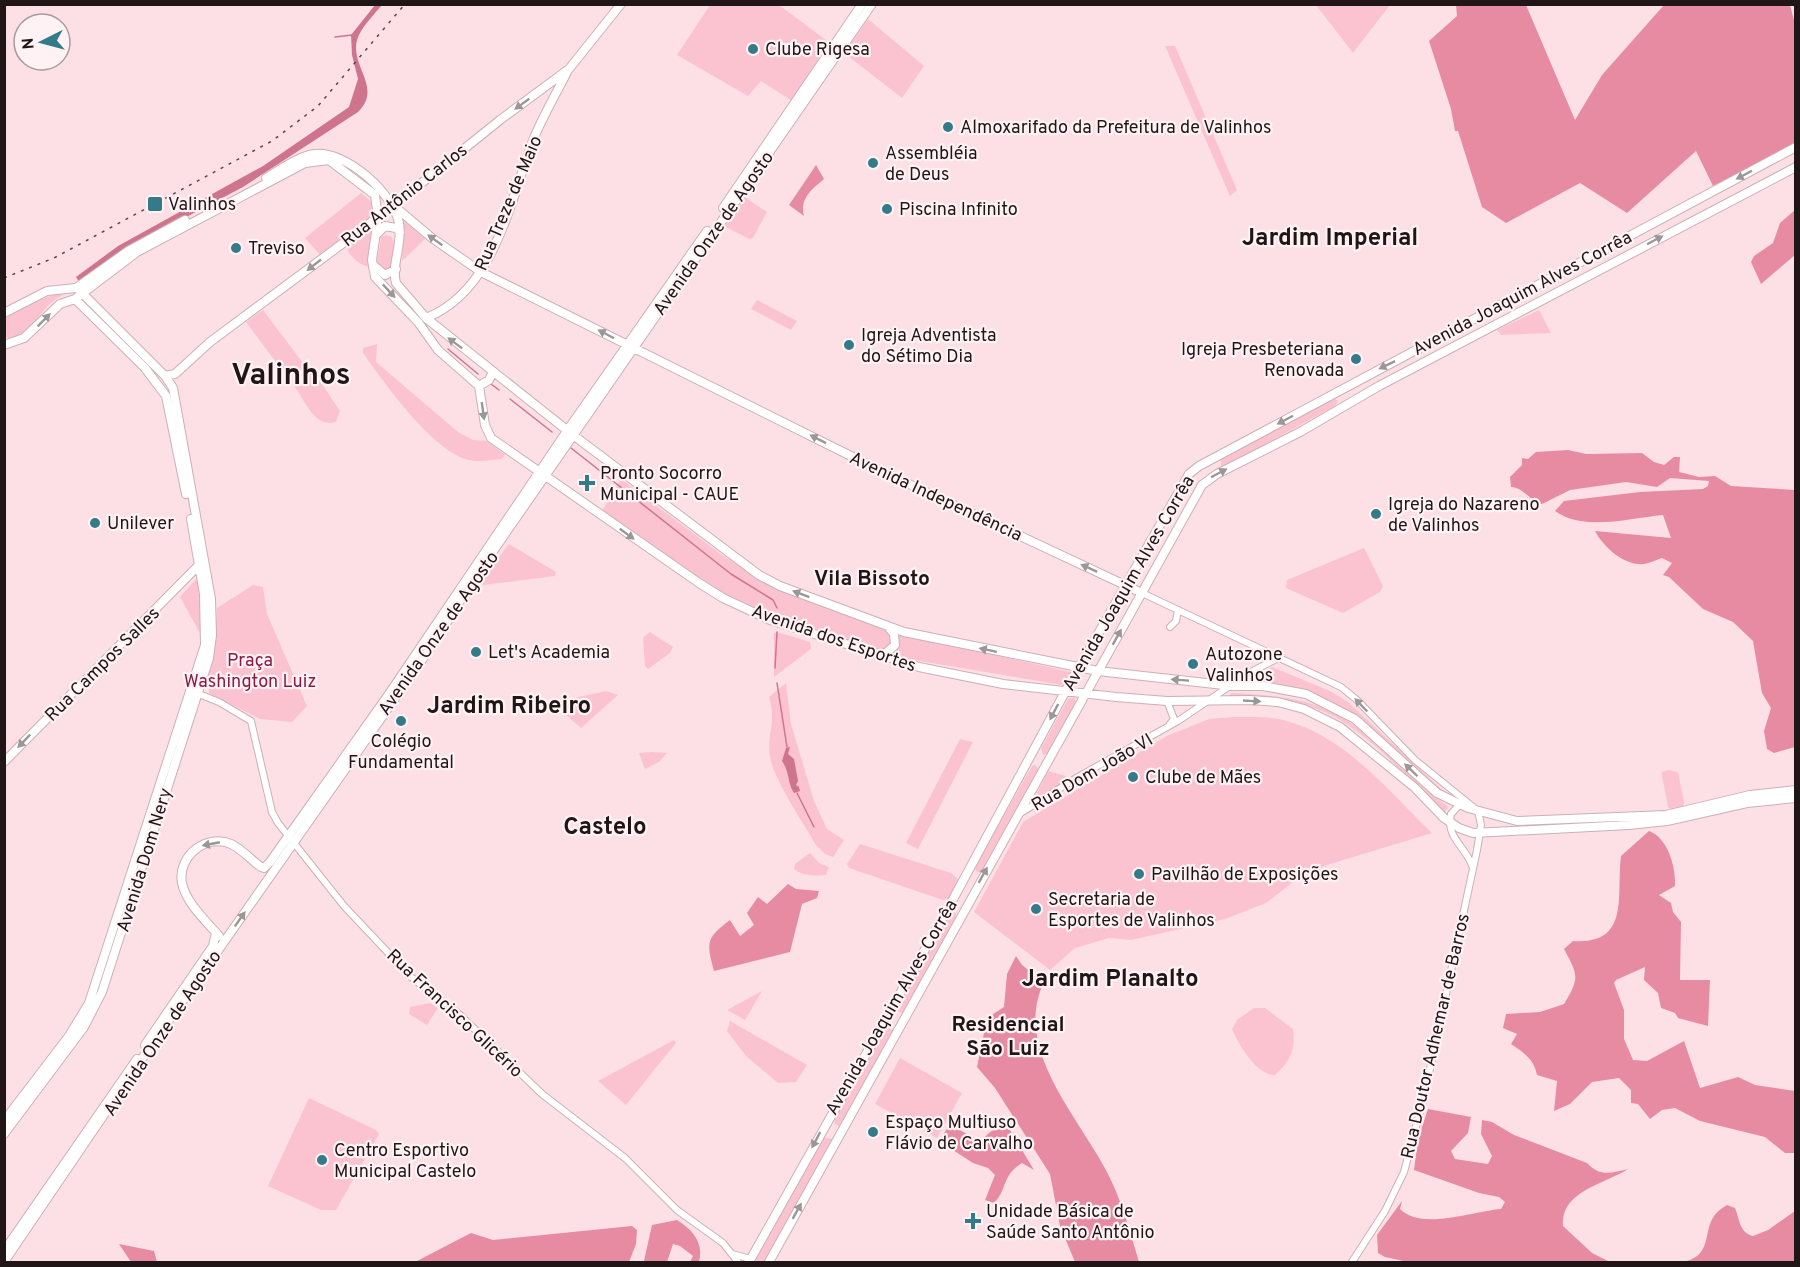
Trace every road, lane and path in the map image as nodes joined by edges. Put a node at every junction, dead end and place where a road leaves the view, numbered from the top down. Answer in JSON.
{"nodes":[{"id":1,"x":621,"y":4,"type":"edge"},
{"id":2,"x":862,"y":4,"type":"edge"},
{"id":3,"x":872,"y":4,"type":"edge"},
{"id":4,"x":568,"y":69,"type":"junction"},
{"id":5,"x":546,"y":86,"type":"junction"},
{"id":6,"x":554,"y":99,"type":"junction"},
{"id":7,"x":1796,"y":147,"type":"edge"},
{"id":8,"x":1796,"y":166,"type":"edge"},
{"id":9,"x":393,"y":206,"type":"junction"},
{"id":10,"x":378,"y":218,"type":"junction"},
{"id":11,"x":400,"y":232,"type":"junction"},
{"id":12,"x":376,"y":237,"type":"junction"},
{"id":13,"x":372,"y":265,"type":"junction"},
{"id":14,"x":396,"y":269,"type":"junction"},
{"id":15,"x":481,"y":272,"type":"junction"},
{"id":16,"x":80,"y":291,"type":"junction"},
{"id":17,"x":75,"y":299,"type":"junction"},
{"id":18,"x":4,"y":313,"type":"edge"},
{"id":19,"x":426,"y":318,"type":"junction"},
{"id":20,"x":7,"y":343,"type":"edge"},
{"id":21,"x":631,"y":347,"type":"junction"},
{"id":22,"x":493,"y":372,"type":"junction"},
{"id":23,"x":175,"y":374,"type":"junction"},
{"id":24,"x":165,"y":376,"type":"junction"},
{"id":25,"x":172,"y":385,"type":"junction"},
{"id":26,"x":479,"y":386,"type":"junction"},
{"id":27,"x":166,"y":396,"type":"junction"},
{"id":28,"x":570,"y":433,"type":"junction"},
{"id":29,"x":542,"y":474,"type":"junction"},
{"id":30,"x":202,"y":563,"type":"junction"},
{"id":31,"x":1127,"y":585,"type":"junction"},
{"id":32,"x":1142,"y":593,"type":"junction"},
{"id":33,"x":1178,"y":610,"type":"junction"},
{"id":34,"x":888,"y":626,"type":"junction"},
{"id":35,"x":1170,"y":627,"type":"dead end"},
{"id":36,"x":876,"y":655,"type":"junction"},
{"id":37,"x":1278,"y":658,"type":"junction"},
{"id":38,"x":1079,"y":667,"type":"junction"},
{"id":39,"x":1098,"y":671,"type":"junction"},
{"id":40,"x":1249,"y":673,"type":"junction"},
{"id":41,"x":1209,"y":683,"type":"junction"},
{"id":42,"x":1254,"y":685,"type":"junction"},
{"id":43,"x":1233,"y":686,"type":"junction"},
{"id":44,"x":194,"y":692,"type":"junction"},
{"id":45,"x":1065,"y":692,"type":"junction"},
{"id":46,"x":1087,"y":692,"type":"junction"},
{"id":47,"x":1209,"y":699,"type":"junction"},
{"id":48,"x":1167,"y":701,"type":"junction"},
{"id":49,"x":1166,"y":728,"type":"junction"},
{"id":50,"x":4,"y":762,"type":"edge"},
{"id":51,"x":1796,"y":790,"type":"edge"},
{"id":52,"x":1796,"y":798,"type":"edge"},
{"id":53,"x":1462,"y":803,"type":"junction"},
{"id":54,"x":1478,"y":811,"type":"junction"},
{"id":55,"x":1017,"y":816,"type":"junction"},
{"id":56,"x":1450,"y":822,"type":"junction"},
{"id":57,"x":1480,"y":834,"type":"junction"},
{"id":58,"x":290,"y":840,"type":"junction"},
{"id":59,"x":1477,"y":850,"type":"junction"},
{"id":60,"x":1466,"y":852,"type":"junction"},
{"id":61,"x":261,"y":867,"type":"junction"},
{"id":62,"x":1473,"y":868,"type":"junction"},
{"id":63,"x":264,"y":885,"type":"junction"},
{"id":64,"x":216,"y":933,"type":"junction"},
{"id":65,"x":224,"y":942,"type":"junction"},
{"id":66,"x":4,"y":1121,"type":"edge"},
{"id":67,"x":4,"y":1134,"type":"edge"},
{"id":68,"x":4,"y":1251,"type":"edge"},
{"id":69,"x":732,"y":1254,"type":"junction"},
{"id":70,"x":750,"y":1261,"type":"edge"},
{"id":71,"x":4,"y":1262,"type":"edge"},
{"id":72,"x":738,"y":1263,"type":"edge"},
{"id":73,"x":769,"y":1263,"type":"edge"},
{"id":74,"x":1352,"y":1263,"type":"edge"}],
"edges":[{"from":1,"to":4,"type":"main road","name":"Rua Antônio Carlos"},
{"from":2,"to":21,"type":"main road","name":"Avenida Onze de Agosto"},
{"from":3,"to":21,"type":"main road","name":"Avenida Onze de Agosto"},
{"from":4,"to":5,"type":"main road","name":"Rua Antônio Carlos"},
{"from":4,"to":6,"type":"main road","name":"Rua Treze de Maio"},
{"from":5,"to":6,"type":"main road"},
{"from":5,"to":9,"type":"main road","name":"Rua Antônio Carlos","one_way":true},
{"from":6,"to":15,"type":"main road","name":"Rua Treze de Maio"},
{"from":7,"to":31,"type":"main road","name":"Avenida Joaquim Alves Corrêa","one_way":true},
{"from":32,"to":8,"type":"main road","name":"Avenida Joaquim Alves Corrêa","one_way":true},
{"from":9,"to":10,"type":"main road","name":"Rua Antônio Carlos"},
{"from":9,"to":11,"type":"main road","name":"Avenida dos Esportes"},
{"from":15,"to":9,"type":"main road","name":"Avenida Independência","one_way":true},
{"from":9,"to":16,"type":"main road","name":"Avenida Independência"},
{"from":10,"to":12,"type":"main road"},
{"from":10,"to":16,"type":"main road"},
{"from":10,"to":23,"type":"main road","name":"Rua Antônio Carlos","one_way":true},
{"from":11,"to":12,"type":"main road"},
{"from":11,"to":14,"type":"main road","name":"Avenida dos Esportes"},
{"from":12,"to":13,"type":"main road"},
{"from":13,"to":14,"type":"main road"},
{"from":13,"to":26,"type":"main road","one_way":true},
{"from":14,"to":19,"type":"main road","name":"Avenida dos Esportes"},
{"from":15,"to":19,"type":"main road","name":"Rua Treze de Maio"},
{"from":21,"to":15,"type":"main road","name":"Avenida Independência","one_way":true},
{"from":16,"to":17,"type":"main road"},
{"from":16,"to":18,"type":"main road"},
{"from":16,"to":24,"type":"main road"},
{"from":20,"to":17,"type":"main road","one_way":true},
{"from":17,"to":27,"type":"main road"},
{"from":22,"to":19,"type":"main road","name":"Avenida dos Esportes","one_way":true},
{"from":21,"to":28,"type":"main road","name":"Avenida Onze de Agosto"},
{"from":31,"to":21,"type":"main road","name":"Avenida Independência","one_way":true},
{"from":22,"to":26,"type":"main road"},
{"from":22,"to":28,"type":"main road","name":"Avenida dos Esportes"},
{"from":23,"to":24,"type":"main road"},
{"from":23,"to":25,"type":"main road"},
{"from":24,"to":25,"type":"main road"},
{"from":25,"to":27,"type":"main road"},
{"from":25,"to":30,"type":"main road"},
{"from":26,"to":29,"type":"main road","name":"Avenida dos Esportes","one_way":true},
{"from":27,"to":30,"type":"main road"},
{"from":28,"to":29,"type":"main road","name":"Avenida Onze de Agosto"},
{"from":34,"to":28,"type":"main road","name":"Avenida dos Esportes","one_way":true},
{"from":29,"to":36,"type":"main road","name":"Avenida dos Esportes","one_way":true},
{"from":29,"to":58,"type":"main road","name":"Avenida Onze de Agosto"},
{"from":30,"to":44,"type":"main road","name":"Avenida Dom Nery"},
{"from":30,"to":50,"type":"main road","name":"Rua Campos Salles","one_way":true},
{"from":31,"to":32,"type":"main road","name":"Avenida Independência"},
{"from":31,"to":38,"type":"main road","name":"Avenida Joaquim Alves Corrêa"},
{"from":32,"to":33,"type":"street","name":"Avenida Independência"},
{"from":39,"to":32,"type":"main road","name":"Avenida Joaquim Alves Corrêa","one_way":true},
{"from":33,"to":35,"type":"street"},
{"from":33,"to":37,"type":"street","name":"Avenida Independência"},
{"from":34,"to":36,"type":"main road"},
{"from":38,"to":34,"type":"main road","name":"Avenida dos Esportes","one_way":true},
{"from":36,"to":45,"type":"main road","name":"Avenida dos Esportes"},
{"from":37,"to":40,"type":"street","name":"Rua Dom João VI"},
{"from":53,"to":37,"type":"street","name":"Avenida Independência","one_way":true},
{"from":38,"to":39,"type":"main road","name":"Avenida dos Esportes"},
{"from":38,"to":45,"type":"main road","name":"Avenida Joaquim Alves Corrêa"},
{"from":41,"to":39,"type":"main road","name":"Avenida dos Esportes","one_way":true},
{"from":39,"to":46,"type":"main road","name":"Avenida Joaquim Alves Corrêa"},
{"from":40,"to":42,"type":"main road"},
{"from":40,"to":43,"type":"street","name":"Rua Dom João VI"},
{"from":41,"to":43,"type":"main road","name":"Avenida dos Esportes"},
{"from":41,"to":47,"type":"main road"},
{"from":42,"to":43,"type":"main road","name":"Avenida dos Esportes"},
{"from":53,"to":42,"type":"main road","name":"Avenida dos Esportes","one_way":true},
{"from":43,"to":47,"type":"street","name":"Rua Dom João VI"},
{"from":44,"to":58,"type":"street","name":"Rua Francisco Glicério"},
{"from":44,"to":66,"type":"main road","name":"Avenida Dom Nery"},
{"from":44,"to":67,"type":"main road","name":"Avenida Dom Nery"},
{"from":45,"to":46,"type":"main road","name":"Avenida dos Esportes"},
{"from":45,"to":70,"type":"main road","name":"Avenida Joaquim Alves Corrêa","one_way":true},
{"from":46,"to":48,"type":"main road","name":"Avenida dos Esportes"},
{"from":46,"to":55,"type":"main road","name":"Avenida Joaquim Alves Corrêa"},
{"from":47,"to":48,"type":"main road","name":"Avenida dos Esportes"},
{"from":47,"to":49,"type":"street","name":"Rua Dom João VI"},
{"from":47,"to":56,"type":"main road","name":"Avenida dos Esportes","one_way":true},
{"from":48,"to":49,"type":"street","name":"Rua Dom João VI"},
{"from":49,"to":55,"type":"street","name":"Rua Dom João VI"},
{"from":51,"to":54,"type":"main road","name":"Avenida dos Esportes"},
{"from":52,"to":57,"type":"main road"},
{"from":53,"to":54,"type":"main road","name":"Avenida dos Esportes"},
{"from":53,"to":56,"type":"street"},
{"from":54,"to":57,"type":"street","name":"Rua Doutor Adhemar de Barros"},
{"from":73,"to":55,"type":"main road","name":"Avenida Joaquim Alves Corrêa","one_way":true},
{"from":56,"to":57,"type":"main road"},
{"from":56,"to":60,"type":"street"},
{"from":57,"to":59,"type":"street","name":"Rua Doutor Adhemar de Barros"},
{"from":58,"to":61,"type":"main road","name":"Avenida Onze de Agosto"},
{"from":58,"to":63,"type":"main road","name":"Avenida Onze de Agosto"},
{"from":58,"to":69,"type":"street","name":"Rua Francisco Glicério"},
{"from":59,"to":60,"type":"street"},
{"from":59,"to":62,"type":"street","name":"Rua Doutor Adhemar de Barros"},
{"from":60,"to":62,"type":"street"},
{"from":61,"to":63,"type":"main road"},
{"from":61,"to":64,"type":"main road","one_way":true},
{"from":62,"to":74,"type":"street","name":"Rua Doutor Adhemar de Barros"},
{"from":65,"to":63,"type":"main road","name":"Avenida Onze de Agosto","one_way":true},
{"from":64,"to":65,"type":"main road"},
{"from":64,"to":68,"type":"main road","name":"Avenida Onze de Agosto"},
{"from":65,"to":71,"type":"main road","name":"Avenida Onze de Agosto"},
{"from":69,"to":70,"type":"street","name":"Rua Francisco Glicério"},
{"from":69,"to":72,"type":"street","name":"Rua Francisco Glicério"}]}
